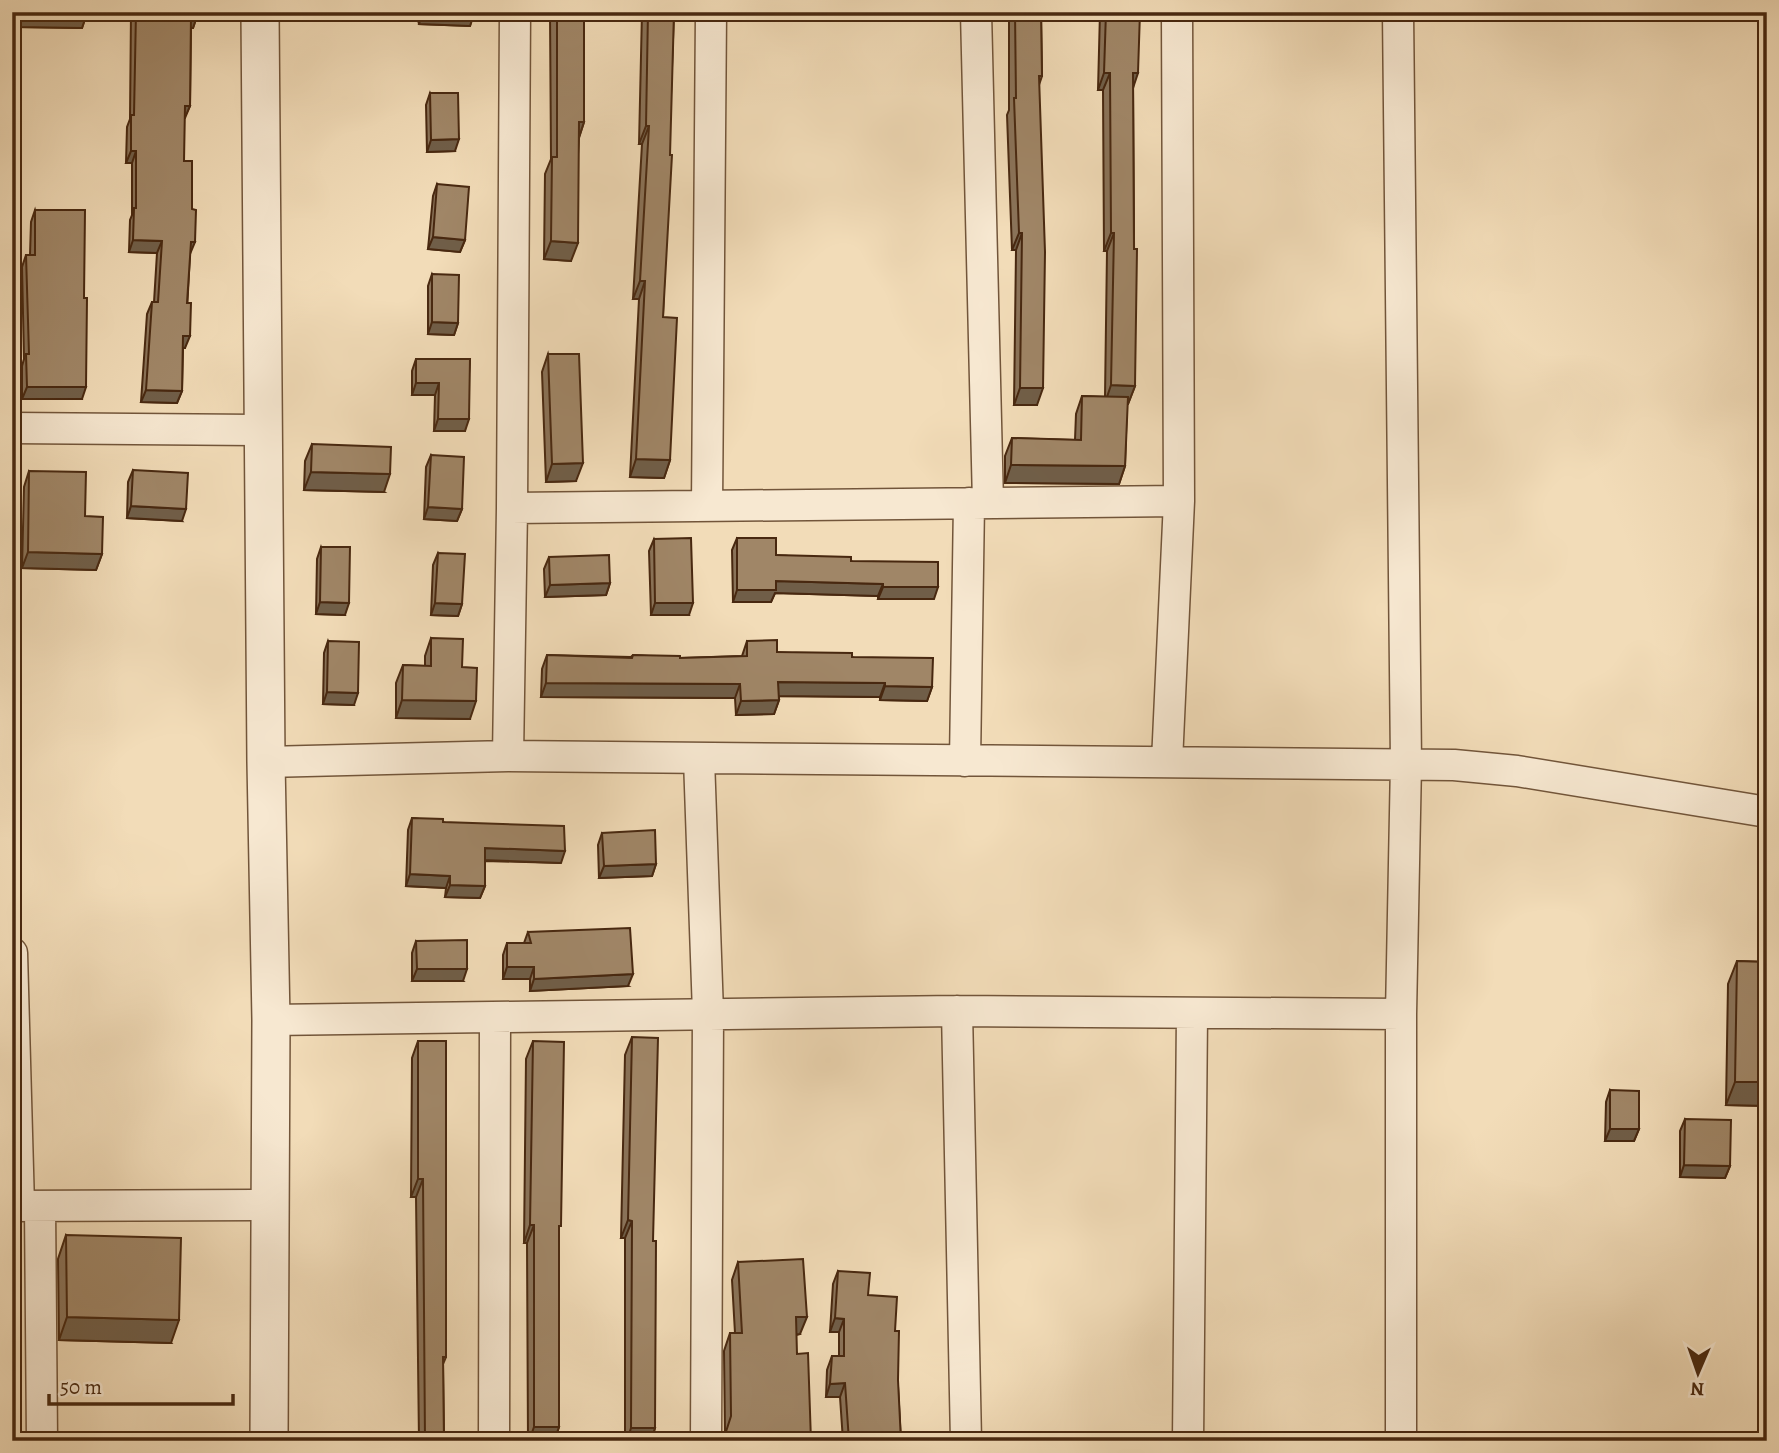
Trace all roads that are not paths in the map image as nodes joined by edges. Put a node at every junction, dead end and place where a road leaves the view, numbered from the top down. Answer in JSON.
{"nodes":[{"id":1,"x":260,"y":12,"type":"edge"},
{"id":2,"x":515,"y":12,"type":"edge"},
{"id":3,"x":711,"y":12,"type":"edge"},
{"id":4,"x":976,"y":12,"type":"edge"},
{"id":5,"x":1177,"y":12,"type":"edge"},
{"id":6,"x":1398,"y":12,"type":"edge"},
{"id":7,"x":12,"y":428,"type":"edge"},
{"id":8,"x":263,"y":430,"type":"junction"},
{"id":9,"x":1179,"y":501,"type":"junction"},
{"id":10,"x":979,"y":503,"type":"junction"},
{"id":11,"x":707,"y":506,"type":"junction"},
{"id":12,"x":512,"y":508,"type":"junction"},
{"id":13,"x":508,"y":756,"type":"junction"},
{"id":14,"x":699,"y":759,"type":"junction"},
{"id":15,"x":965,"y":761,"type":"junction"},
{"id":16,"x":266,"y":762,"type":"junction"},
{"id":17,"x":1167,"y":762,"type":"junction"},
{"id":18,"x":1406,"y":763,"type":"junction"},
{"id":19,"x":1767,"y":812,"type":"edge"},
{"id":20,"x":12,"y":953,"type":"edge"},
{"id":21,"x":957,"y":1011,"type":"junction"},
{"id":22,"x":708,"y":1013,"type":"junction"},
{"id":23,"x":1192,"y":1014,"type":"junction"},
{"id":24,"x":1401,"y":1014,"type":"junction"},
{"id":25,"x":495,"y":1018,"type":"junction"},
{"id":26,"x":271,"y":1020,"type":"junction"},
{"id":27,"x":268,"y":1205,"type":"junction"},
{"id":28,"x":24,"y":1206,"type":"edge"},
{"id":29,"x":42,"y":1441,"type":"edge"},
{"id":30,"x":269,"y":1441,"type":"edge"},
{"id":31,"x":494,"y":1441,"type":"edge"},
{"id":32,"x":706,"y":1441,"type":"edge"},
{"id":33,"x":966,"y":1441,"type":"edge"},
{"id":34,"x":1188,"y":1441,"type":"edge"},
{"id":35,"x":1401,"y":1441,"type":"edge"}],
"edges":[{"from":1,"to":8,"type":"street"},
{"from":2,"to":12,"type":"street"},
{"from":3,"to":11,"type":"street"},
{"from":4,"to":10,"type":"street"},
{"from":5,"to":9,"type":"street"},
{"from":6,"to":18,"type":"street"},
{"from":7,"to":8,"type":"street"},
{"from":8,"to":16,"type":"street"},
{"from":9,"to":10,"type":"street"},
{"from":9,"to":17,"type":"street"},
{"from":10,"to":11,"type":"street"},
{"from":10,"to":15,"type":"street"},
{"from":11,"to":12,"type":"street"},
{"from":12,"to":13,"type":"street"},
{"from":13,"to":14,"type":"street"},
{"from":13,"to":16,"type":"street"},
{"from":14,"to":15,"type":"street"},
{"from":14,"to":22,"type":"street"},
{"from":15,"to":17,"type":"street"},
{"from":16,"to":26,"type":"street"},
{"from":17,"to":18,"type":"street"},
{"from":18,"to":19,"type":"street"},
{"from":18,"to":24,"type":"street"},
{"from":20,"to":28,"type":"street"},
{"from":21,"to":22,"type":"street"},
{"from":21,"to":23,"type":"street"},
{"from":21,"to":33,"type":"street"},
{"from":22,"to":25,"type":"street"},
{"from":22,"to":32,"type":"street"},
{"from":23,"to":24,"type":"street"},
{"from":23,"to":34,"type":"street"},
{"from":24,"to":35,"type":"street"},
{"from":25,"to":26,"type":"street"},
{"from":25,"to":31,"type":"street"},
{"from":26,"to":27,"type":"street"},
{"from":27,"to":28,"type":"street"},
{"from":27,"to":30,"type":"street"},
{"from":28,"to":29,"type":"street"}]}
